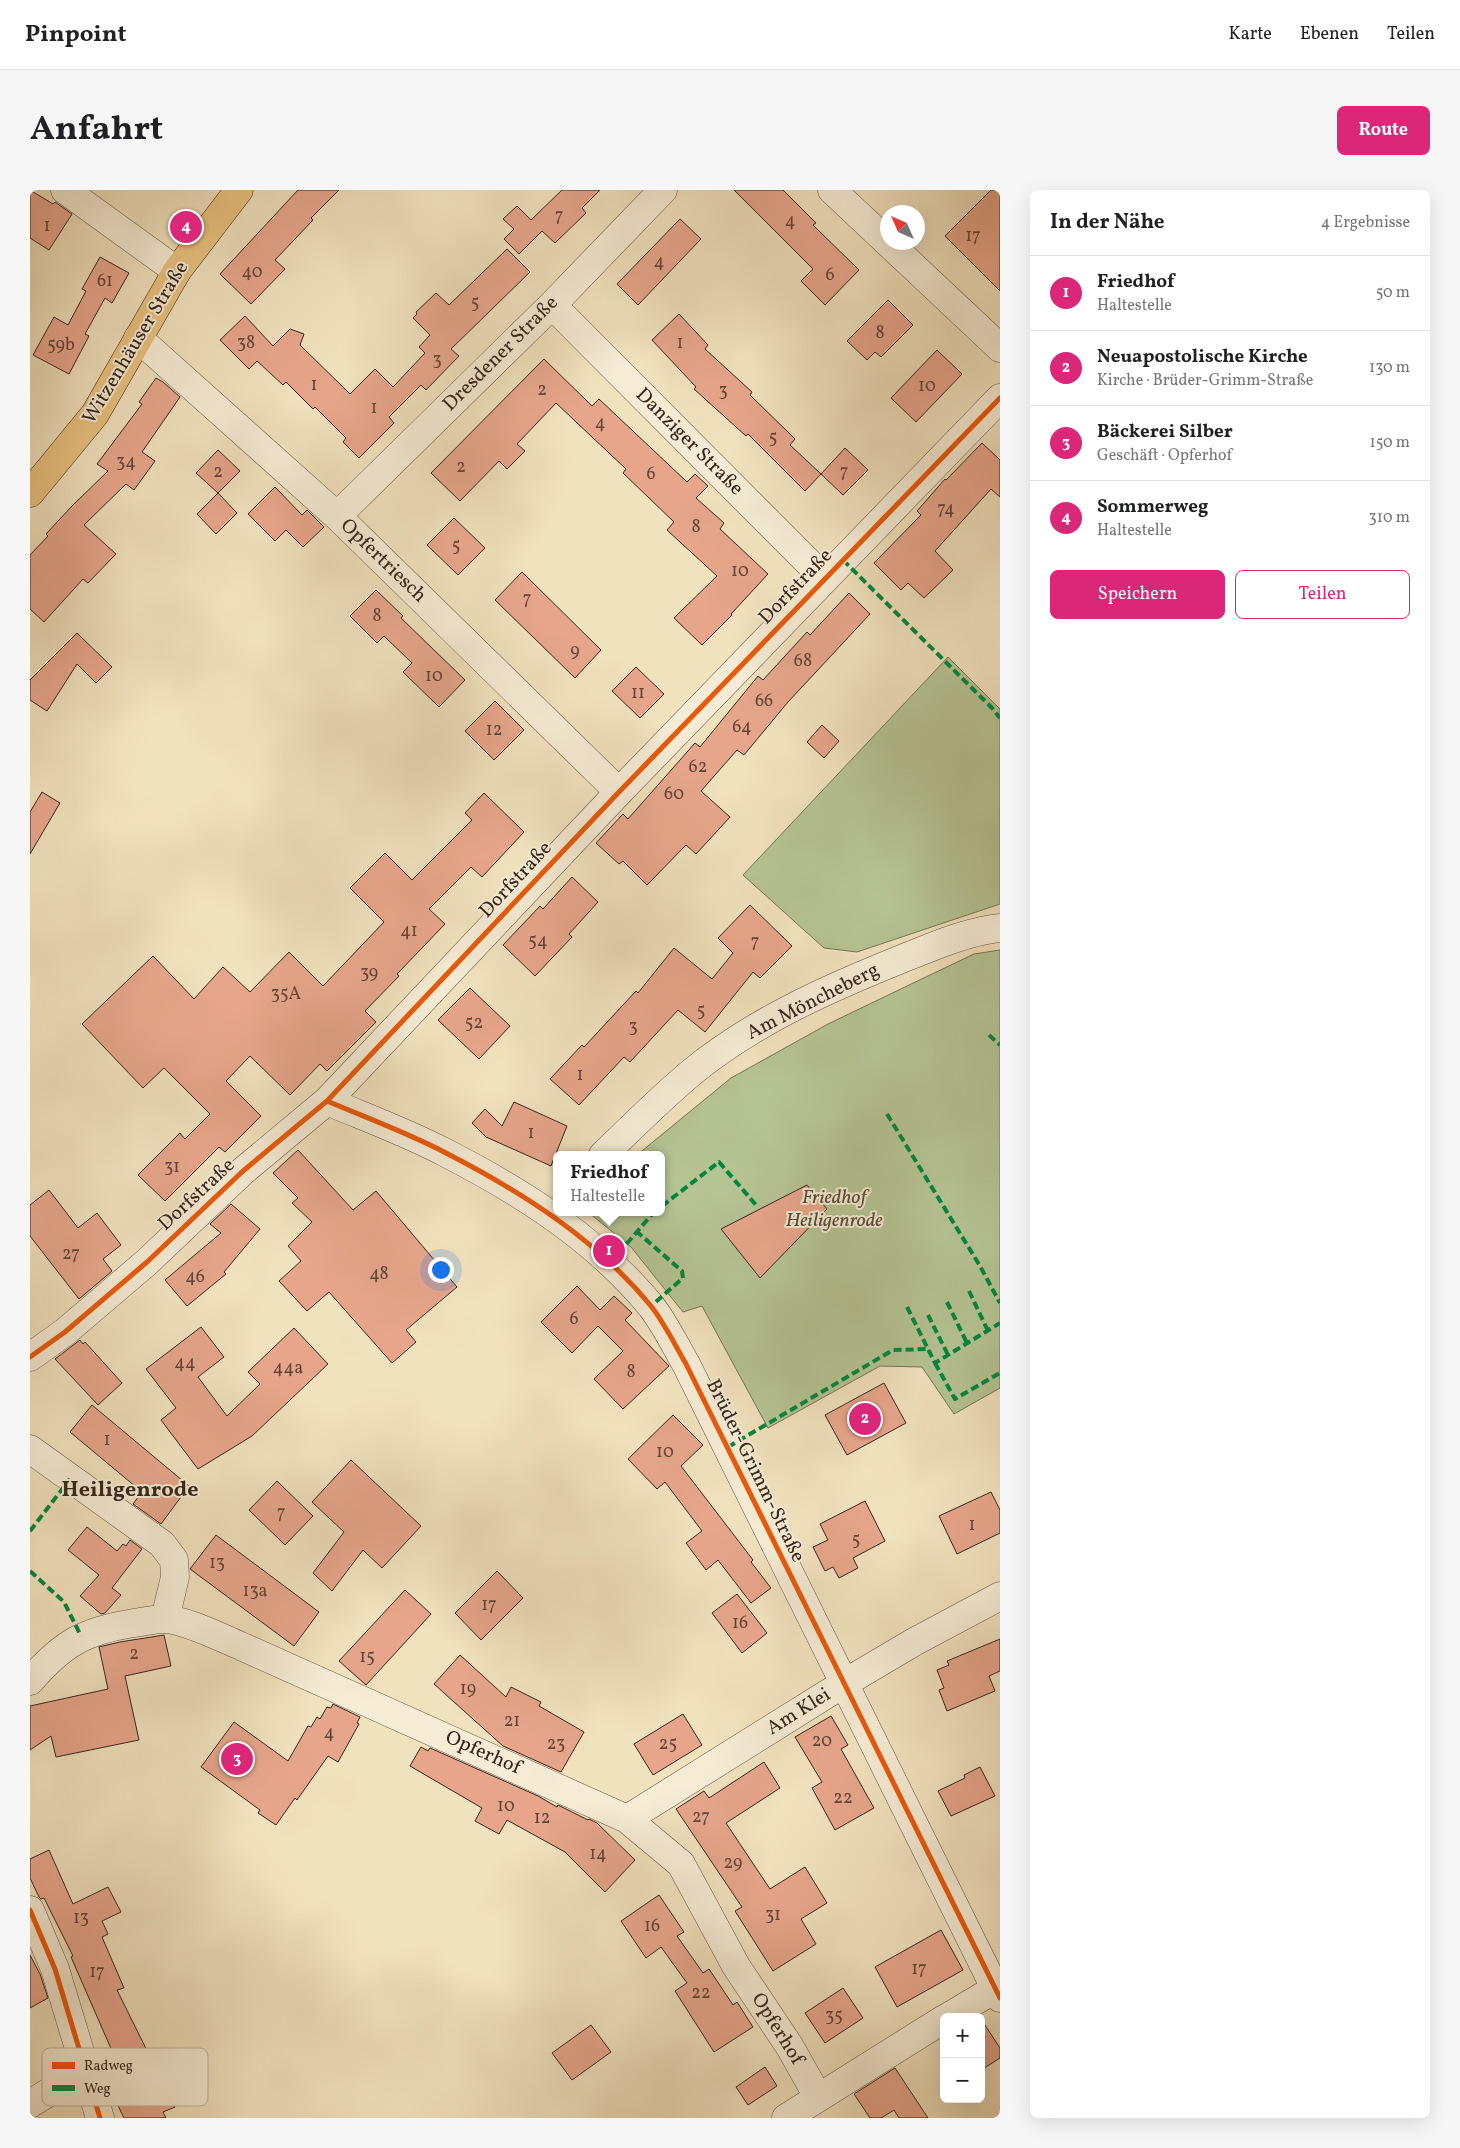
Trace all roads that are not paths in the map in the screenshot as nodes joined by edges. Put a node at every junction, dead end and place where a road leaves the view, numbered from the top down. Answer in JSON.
{"nodes":[{"id":1,"x":65,"y":190,"type":"edge"},
{"id":2,"x":239,"y":190,"type":"edge"},
{"id":3,"x":663,"y":190,"type":"edge"},
{"id":4,"x":832,"y":190,"type":"edge"},
{"id":5,"x":177,"y":271,"type":"junction"},
{"id":6,"x":552,"y":305,"type":"junction"},
{"id":7,"x":138,"y":338,"type":"junction"},
{"id":8,"x":1000,"y":348,"type":"edge"},
{"id":9,"x":1000,"y":398,"type":"edge"},
{"id":10,"x":30,"y":493,"type":"edge"},
{"id":11,"x":337,"y":516,"type":"junction"},
{"id":12,"x":825,"y":579,"type":"junction"},
{"id":13,"x":619,"y":792,"type":"junction"},
{"id":14,"x":1000,"y":928,"type":"edge"},
{"id":15,"x":327,"y":1101,"type":"junction"},
{"id":16,"x":607,"y":1151,"type":"edge"},
{"id":17,"x":552,"y":1207,"type":"edge"},
{"id":18,"x":562,"y":1216,"type":"edge"},
{"id":19,"x":30,"y":1357,"type":"edge"},
{"id":20,"x":30,"y":1450,"type":"edge"},
{"id":21,"x":1000,"y":1596,"type":"edge"},
{"id":22,"x":165,"y":1619,"type":"junction"},
{"id":23,"x":30,"y":1682,"type":"edge"},
{"id":24,"x":843,"y":1684,"type":"junction"},
{"id":25,"x":628,"y":1819,"type":"junction"},
{"id":26,"x":30,"y":1910,"type":"edge"},
{"id":27,"x":998,"y":1992,"type":"edge"},
{"id":28,"x":956,"y":2013,"type":"edge"},
{"id":29,"x":940,"y":2021,"type":"edge"},
{"id":30,"x":79,"y":2048,"type":"edge"},
{"id":31,"x":42,"y":2096,"type":"edge"},
{"id":32,"x":818,"y":2097,"type":"junction"},
{"id":33,"x":30,"y":2104,"type":"edge"},
{"id":34,"x":786,"y":2118,"type":"edge"}],
"edges":[{"from":1,"to":5,"type":"street"},
{"from":2,"to":5,"type":"main road","name":"Witzenhäuser Straße"},
{"from":3,"to":6,"type":"street","name":"Dresdener Straße"},
{"from":4,"to":8,"type":"street"},
{"from":5,"to":7,"type":"main road","name":"Witzenhäuser Straße"},
{"from":6,"to":11,"type":"street","name":"Dresdener Straße"},
{"from":6,"to":12,"type":"street","name":"Danziger Straße"},
{"from":7,"to":10,"type":"main road","name":"Witzenhäuser Straße"},
{"from":7,"to":11,"type":"street","name":"Opfertriesch"},
{"from":9,"to":12,"type":"street","name":"Dorfstraße"},
{"from":11,"to":13,"type":"street","name":"Opfertriesch"},
{"from":12,"to":13,"type":"street","name":"Dorfstraße"},
{"from":13,"to":15,"type":"street","name":"Dorfstraße"},
{"from":14,"to":16,"type":"street","name":"Am Möncheberg"},
{"from":15,"to":17,"type":"street","name":"Brüder-Grimm-Straße"},
{"from":15,"to":19,"type":"street","name":"Dorfstraße"},
{"from":18,"to":24,"type":"street","name":"Brüder-Grimm-Straße"},
{"from":20,"to":22,"type":"street"},
{"from":21,"to":24,"type":"street","name":"Am Klei"},
{"from":22,"to":23,"type":"street","name":"Opferhof"},
{"from":22,"to":25,"type":"street","name":"Opferhof"},
{"from":24,"to":25,"type":"street","name":"Am Klei"},
{"from":24,"to":27,"type":"street","name":"Brüder-Grimm-Straße"},
{"from":25,"to":32,"type":"street","name":"Opferhof"},
{"from":26,"to":30,"type":"street"},
{"from":27,"to":28,"type":"street"},
{"from":29,"to":32,"type":"street"},
{"from":31,"to":33,"type":"street"},
{"from":32,"to":34,"type":"street"}]}
